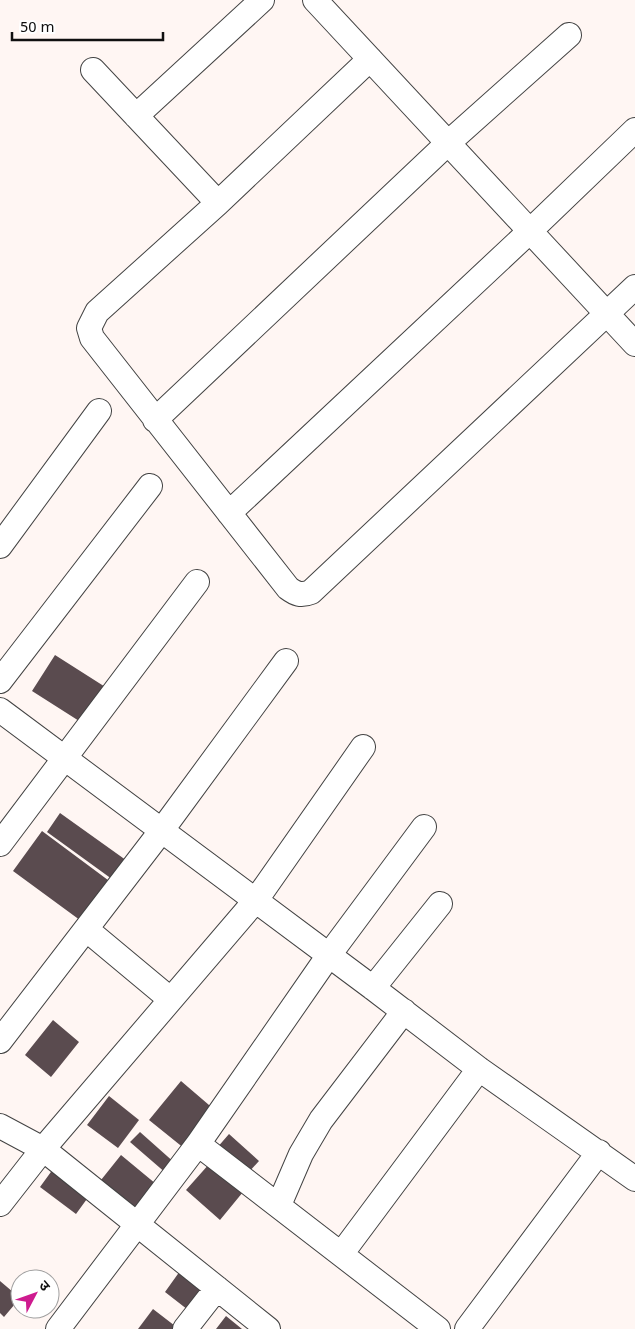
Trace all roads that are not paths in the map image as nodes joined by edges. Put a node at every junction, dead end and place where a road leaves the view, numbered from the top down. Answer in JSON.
{"nodes":[{"id":1,"x":262,"y":0,"type":"edge"},
{"id":2,"x":315,"y":0,"type":"edge"},
{"id":3,"x":569,"y":35,"type":"dead end"},
{"id":4,"x":370,"y":59,"type":"junction"},
{"id":5,"x":93,"y":70,"type":"dead end"},
{"id":6,"x":136,"y":116,"type":"junction"},
{"id":7,"x":635,"y":130,"type":"edge"},
{"id":8,"x":448,"y":143,"type":"junction"},
{"id":9,"x":218,"y":203,"type":"junction"},
{"id":10,"x":530,"y":231,"type":"junction"},
{"id":11,"x":635,"y":287,"type":"edge"},
{"id":12,"x":607,"y":314,"type":"junction"},
{"id":13,"x":635,"y":344,"type":"edge"},
{"id":14,"x":99,"y":410,"type":"dead end"},
{"id":15,"x":156,"y":420,"type":"junction"},
{"id":16,"x":150,"y":486,"type":"dead end"},
{"id":17,"x":229,"y":513,"type":"junction"},
{"id":18,"x":0,"y":546,"type":"edge"},
{"id":19,"x":197,"y":582,"type":"dead end"},
{"id":20,"x":286,"y":661,"type":"dead end"},
{"id":21,"x":0,"y":681,"type":"edge"},
{"id":22,"x":0,"y":710,"type":"edge"},
{"id":23,"x":363,"y":747,"type":"dead end"},
{"id":24,"x":65,"y":759,"type":"junction"},
{"id":25,"x":424,"y":827,"type":"dead end"},
{"id":26,"x":162,"y":830,"type":"junction"},
{"id":27,"x":0,"y":844,"type":"edge"},
{"id":28,"x":256,"y":900,"type":"junction"},
{"id":29,"x":440,"y":904,"type":"dead end"},
{"id":30,"x":86,"y":929,"type":"junction"},
{"id":31,"x":329,"y":955,"type":"junction"},
{"id":32,"x":373,"y":988,"type":"junction"},
{"id":33,"x":170,"y":999,"type":"junction"},
{"id":34,"x":404,"y":1012,"type":"junction"},
{"id":35,"x":0,"y":1042,"type":"edge"},
{"id":36,"x":479,"y":1069,"type":"junction"},
{"id":37,"x":0,"y":1126,"type":"edge"},
{"id":38,"x":198,"y":1144,"type":"junction"},
{"id":39,"x":42,"y":1149,"type":"junction"},
{"id":40,"x":599,"y":1152,"type":"junction"},
{"id":41,"x":635,"y":1179,"type":"edge"},
{"id":42,"x":0,"y":1204,"type":"edge"},
{"id":43,"x":279,"y":1205,"type":"junction"},
{"id":44,"x":138,"y":1224,"type":"junction"},
{"id":45,"x":342,"y":1253,"type":"junction"},
{"id":46,"x":217,"y":1288,"type":"junction"},
{"id":47,"x":58,"y":1329,"type":"edge"},
{"id":48,"x":185,"y":1329,"type":"edge"},
{"id":49,"x":268,"y":1329,"type":"edge"},
{"id":50,"x":438,"y":1329,"type":"edge"},
{"id":51,"x":467,"y":1329,"type":"edge"}],
"edges":[{"from":1,"to":6,"type":"street"},
{"from":2,"to":4,"type":"street"},
{"from":3,"to":8,"type":"street"},
{"from":4,"to":8,"type":"street"},
{"from":4,"to":9,"type":"street"},
{"from":5,"to":6,"type":"street"},
{"from":6,"to":9,"type":"street"},
{"from":7,"to":10,"type":"street"},
{"from":8,"to":10,"type":"street"},
{"from":8,"to":15,"type":"street"},
{"from":9,"to":15,"type":"street"},
{"from":10,"to":12,"type":"street"},
{"from":10,"to":17,"type":"street"},
{"from":11,"to":12,"type":"street"},
{"from":12,"to":13,"type":"street"},
{"from":12,"to":17,"type":"street"},
{"from":14,"to":18,"type":"street"},
{"from":15,"to":17,"type":"street"},
{"from":16,"to":21,"type":"street"},
{"from":19,"to":24,"type":"street"},
{"from":20,"to":26,"type":"street"},
{"from":22,"to":24,"type":"street"},
{"from":23,"to":28,"type":"street"},
{"from":24,"to":26,"type":"street"},
{"from":24,"to":27,"type":"street"},
{"from":25,"to":31,"type":"street"},
{"from":26,"to":28,"type":"street"},
{"from":26,"to":30,"type":"street"},
{"from":28,"to":31,"type":"street"},
{"from":28,"to":33,"type":"street"},
{"from":29,"to":32,"type":"street"},
{"from":30,"to":33,"type":"street"},
{"from":30,"to":35,"type":"street"},
{"from":31,"to":32,"type":"street"},
{"from":31,"to":38,"type":"street"},
{"from":32,"to":34,"type":"street"},
{"from":33,"to":39,"type":"street"},
{"from":34,"to":36,"type":"street"},
{"from":34,"to":43,"type":"street"},
{"from":36,"to":40,"type":"street"},
{"from":36,"to":45,"type":"street"},
{"from":37,"to":39,"type":"street"},
{"from":38,"to":43,"type":"street"},
{"from":38,"to":44,"type":"street"},
{"from":39,"to":42,"type":"street"},
{"from":39,"to":44,"type":"street"},
{"from":40,"to":41,"type":"street"},
{"from":40,"to":51,"type":"street"},
{"from":43,"to":45,"type":"street"},
{"from":44,"to":46,"type":"street"},
{"from":44,"to":47,"type":"street"},
{"from":45,"to":50,"type":"street"},
{"from":46,"to":48,"type":"street"},
{"from":46,"to":49,"type":"street"}]}
